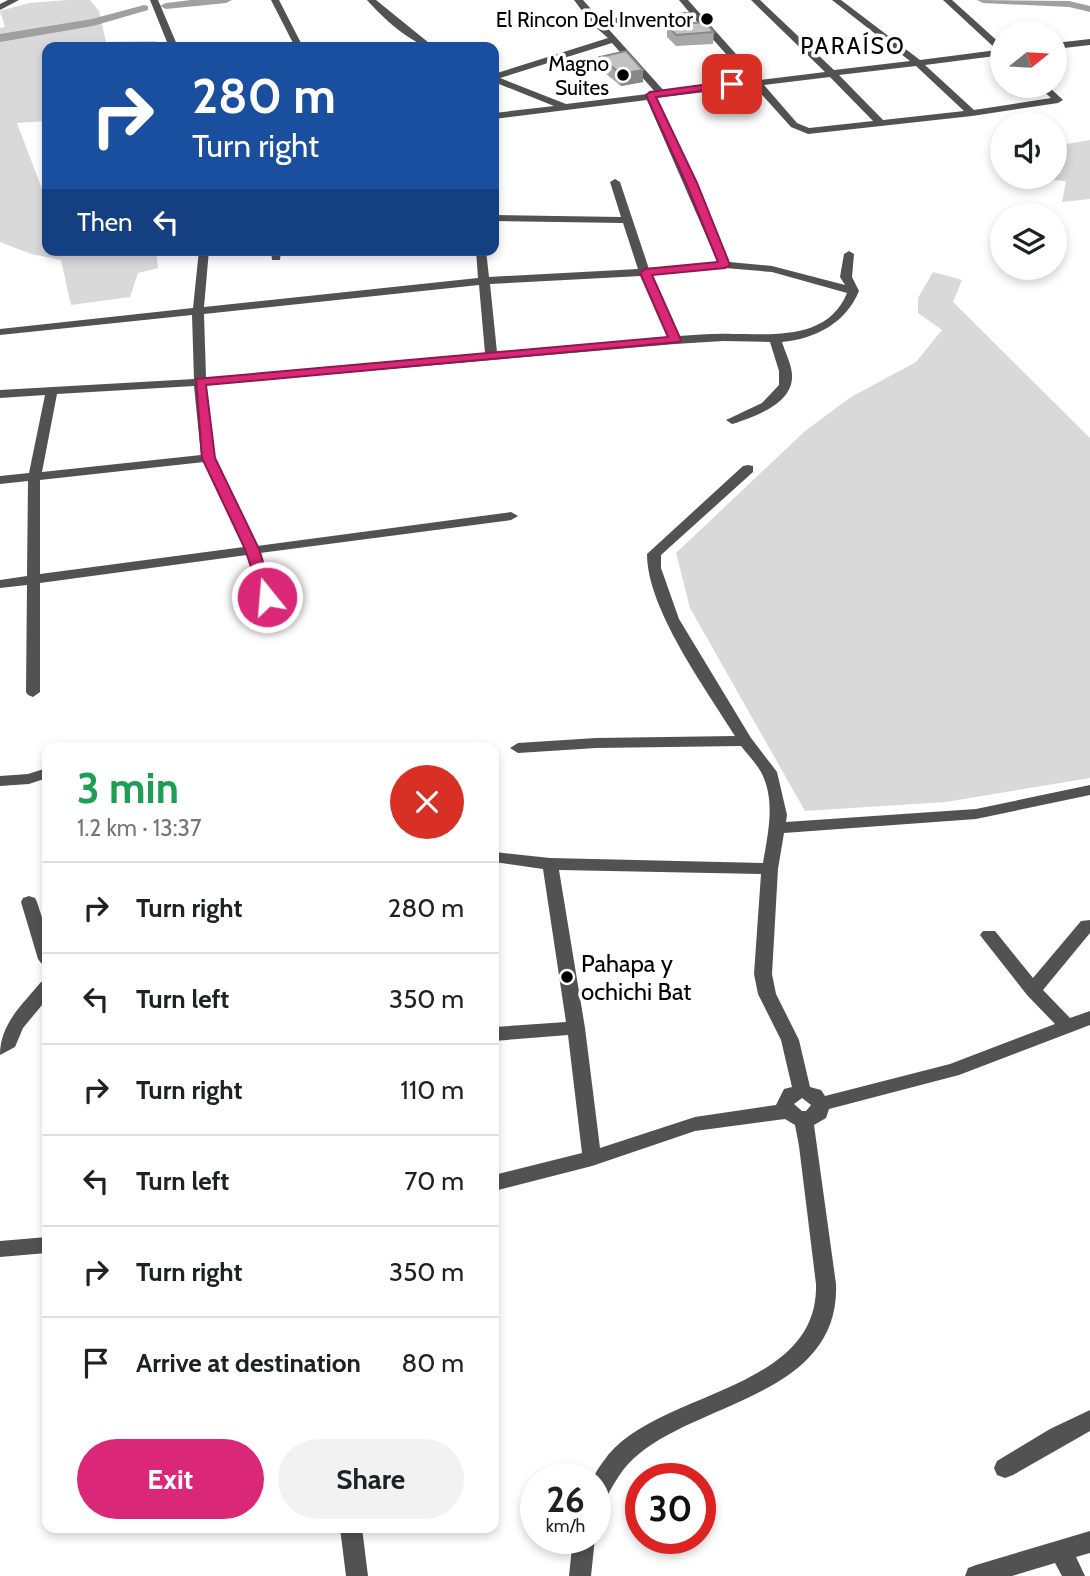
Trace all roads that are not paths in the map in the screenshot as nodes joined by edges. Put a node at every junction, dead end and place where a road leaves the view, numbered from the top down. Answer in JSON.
{"nodes":[{"id":1,"x":15,"y":0,"type":"edge"},
{"id":2,"x":154,"y":0,"type":"edge"},
{"id":3,"x":163,"y":0,"type":"edge"},
{"id":4,"x":275,"y":0,"type":"edge"},
{"id":5,"x":371,"y":0,"type":"edge"},
{"id":6,"x":578,"y":0,"type":"edge"},
{"id":7,"x":683,"y":0,"type":"edge"},
{"id":8,"x":755,"y":0,"type":"edge"},
{"id":9,"x":836,"y":0,"type":"edge"},
{"id":10,"x":947,"y":0,"type":"edge"},
{"id":11,"x":0,"y":8,"type":"edge"},
{"id":12,"x":696,"y":14,"type":"junction"},
{"id":13,"x":595,"y":22,"type":"junction"},
{"id":14,"x":612,"y":40,"type":"junction"},
{"id":15,"x":990,"y":40,"type":"edge"},
{"id":16,"x":172,"y":42,"type":"edge"},
{"id":17,"x":296,"y":42,"type":"edge"},
{"id":18,"x":423,"y":42,"type":"edge"},
{"id":19,"x":1090,"y":42,"type":"edge"},
{"id":20,"x":1068,"y":45,"type":"edge"},
{"id":21,"x":990,"y":54,"type":"edge"},
{"id":22,"x":917,"y":62,"type":"junction"},
{"id":23,"x":831,"y":72,"type":"junction"},
{"id":24,"x":499,"y":76,"type":"edge"},
{"id":25,"x":499,"y":80,"type":"edge"},
{"id":26,"x":756,"y":81,"type":"junction"},
{"id":27,"x":656,"y":94,"type":"junction"},
{"id":28,"x":1056,"y":98,"type":"edge"},
{"id":29,"x":566,"y":107,"type":"junction"},
{"id":30,"x":972,"y":113,"type":"junction"},
{"id":31,"x":499,"y":115,"type":"edge"},
{"id":32,"x":881,"y":123,"type":"junction"},
{"id":33,"x":615,"y":182,"type":"dead end"},
{"id":34,"x":499,"y":218,"type":"edge"},
{"id":35,"x":629,"y":220,"type":"junction"},
{"id":36,"x":849,"y":254,"type":"dead end"},
{"id":37,"x":203,"y":256,"type":"edge"},
{"id":38,"x":482,"y":256,"type":"edge"},
{"id":39,"x":725,"y":265,"type":"junction"},
{"id":40,"x":645,"y":273,"type":"junction"},
{"id":41,"x":484,"y":282,"type":"junction"},
{"id":42,"x":853,"y":291,"type":"junction"},
{"id":43,"x":198,"y":313,"type":"junction"},
{"id":44,"x":0,"y":332,"type":"edge"},
{"id":45,"x":775,"y":338,"type":"junction"},
{"id":46,"x":675,"y":340,"type":"junction"},
{"id":47,"x":491,"y":356,"type":"junction"},
{"id":48,"x":200,"y":382,"type":"junction"},
{"id":49,"x":52,"y":391,"type":"junction"},
{"id":50,"x":0,"y":394,"type":"edge"},
{"id":51,"x":732,"y":420,"type":"dead end"},
{"id":52,"x":208,"y":458,"type":"junction"},
{"id":53,"x":748,"y":469,"type":"dead end"},
{"id":54,"x":34,"y":478,"type":"junction"},
{"id":55,"x":0,"y":480,"type":"edge"},
{"id":56,"x":511,"y":516,"type":"dead end"},
{"id":57,"x":252,"y":549,"type":"junction"},
{"id":58,"x":33,"y":581,"type":"junction"},
{"id":59,"x":0,"y":584,"type":"edge"},
{"id":60,"x":267,"y":597,"type":"dead end"},
{"id":61,"x":33,"y":692,"type":"dead end"},
{"id":62,"x":745,"y":741,"type":"junction"},
{"id":63,"x":518,"y":748,"type":"dead end"},
{"id":64,"x":42,"y":775,"type":"edge"},
{"id":65,"x":0,"y":781,"type":"edge"},
{"id":66,"x":1089,"y":790,"type":"edge"},
{"id":67,"x":777,"y":828,"type":"junction"},
{"id":68,"x":499,"y":858,"type":"edge"},
{"id":69,"x":550,"y":863,"type":"junction"},
{"id":70,"x":770,"y":869,"type":"junction"},
{"id":71,"x":29,"y":902,"type":"dead end"},
{"id":72,"x":1087,"y":925,"type":"dead end"},
{"id":73,"x":989,"y":935,"type":"dead end"},
{"id":74,"x":42,"y":943,"type":"edge"},
{"id":75,"x":1033,"y":990,"type":"junction"},
{"id":76,"x":42,"y":993,"type":"edge"},
{"id":77,"x":1090,"y":1018,"type":"edge"},
{"id":78,"x":1067,"y":1026,"type":"junction"},
{"id":79,"x":576,"y":1028,"type":"junction"},
{"id":80,"x":499,"y":1034,"type":"edge"},
{"id":81,"x":0,"y":1048,"type":"edge"},
{"id":82,"x":802,"y":1091,"type":"junction"},
{"id":83,"x":821,"y":1104,"type":"junction"},
{"id":84,"x":795,"y":1115,"type":"junction"},
{"id":85,"x":592,"y":1157,"type":"junction"},
{"id":86,"x":499,"y":1182,"type":"edge"},
{"id":87,"x":42,"y":1245,"type":"edge"},
{"id":88,"x":0,"y":1249,"type":"edge"},
{"id":89,"x":1090,"y":1420,"type":"edge"},
{"id":90,"x":611,"y":1468,"type":"edge"},
{"id":91,"x":1005,"y":1468,"type":"dead end"},
{"id":92,"x":352,"y":1533,"type":"edge"},
{"id":93,"x":1090,"y":1542,"type":"edge"},
{"id":94,"x":1061,"y":1551,"type":"junction"},
{"id":95,"x":582,"y":1554,"type":"edge"},
{"id":96,"x":357,"y":1576,"type":"edge"},
{"id":97,"x":580,"y":1576,"type":"edge"},
{"id":98,"x":976,"y":1576,"type":"edge"},
{"id":99,"x":1074,"y":1576,"type":"edge"}],
"edges":[{"from":1,"to":11,"type":"street"},
{"from":2,"to":3,"type":"street"},
{"from":2,"to":16,"type":"street"},
{"from":4,"to":17,"type":"street"},
{"from":5,"to":18,"type":"street"},
{"from":6,"to":13,"type":"street"},
{"from":7,"to":12,"type":"street"},
{"from":8,"to":23,"type":"street"},
{"from":9,"to":22,"type":"street"},
{"from":10,"to":15,"type":"street"},
{"from":12,"to":13,"type":"street"},
{"from":12,"to":26,"type":"street"},
{"from":13,"to":14,"type":"street"},
{"from":14,"to":24,"type":"street"},
{"from":14,"to":27,"type":"street"},
{"from":19,"to":20,"type":"street"},
{"from":21,"to":22,"type":"street"},
{"from":22,"to":23,"type":"street"},
{"from":22,"to":30,"type":"street"},
{"from":23,"to":26,"type":"street"},
{"from":23,"to":32,"type":"street"},
{"from":25,"to":29,"type":"street"},
{"from":26,"to":27,"type":"street"},
{"from":26,"to":32,"type":"street"},
{"from":27,"to":29,"type":"street"},
{"from":27,"to":39,"type":"street"},
{"from":28,"to":30,"type":"street"},
{"from":29,"to":31,"type":"street"},
{"from":30,"to":32,"type":"street"},
{"from":33,"to":35,"type":"street"},
{"from":34,"to":35,"type":"street"},
{"from":35,"to":40,"type":"street"},
{"from":36,"to":42,"type":"street"},
{"from":37,"to":43,"type":"street"},
{"from":38,"to":41,"type":"street"},
{"from":39,"to":40,"type":"street"},
{"from":39,"to":42,"type":"street"},
{"from":40,"to":41,"type":"street"},
{"from":40,"to":46,"type":"street"},
{"from":41,"to":43,"type":"street"},
{"from":41,"to":47,"type":"street"},
{"from":42,"to":45,"type":"street"},
{"from":43,"to":44,"type":"street"},
{"from":43,"to":48,"type":"street"},
{"from":45,"to":46,"type":"street"},
{"from":45,"to":51,"type":"street"},
{"from":46,"to":47,"type":"street"},
{"from":47,"to":48,"type":"street"},
{"from":48,"to":49,"type":"street"},
{"from":48,"to":52,"type":"street"},
{"from":49,"to":50,"type":"street"},
{"from":49,"to":54,"type":"street"},
{"from":52,"to":54,"type":"street"},
{"from":52,"to":57,"type":"street"},
{"from":53,"to":62,"type":"street"},
{"from":54,"to":55,"type":"street"},
{"from":54,"to":58,"type":"street"},
{"from":56,"to":57,"type":"street"},
{"from":57,"to":58,"type":"street"},
{"from":57,"to":60,"type":"street"},
{"from":58,"to":59,"type":"street"},
{"from":58,"to":61,"type":"street"},
{"from":62,"to":63,"type":"street"},
{"from":62,"to":67,"type":"street"},
{"from":64,"to":65,"type":"street"},
{"from":66,"to":67,"type":"street"},
{"from":67,"to":70,"type":"street"},
{"from":68,"to":69,"type":"street"},
{"from":69,"to":70,"type":"street"},
{"from":69,"to":79,"type":"street"},
{"from":70,"to":82,"type":"street"},
{"from":71,"to":74,"type":"street"},
{"from":72,"to":75,"type":"street"},
{"from":73,"to":75,"type":"street"},
{"from":75,"to":78,"type":"street"},
{"from":76,"to":81,"type":"street"},
{"from":77,"to":78,"type":"street"},
{"from":78,"to":83,"type":"street"},
{"from":79,"to":80,"type":"street"},
{"from":79,"to":85,"type":"street"},
{"from":82,"to":83,"type":"street"},
{"from":82,"to":84,"type":"street"},
{"from":83,"to":84,"type":"street"},
{"from":84,"to":85,"type":"street"},
{"from":84,"to":90,"type":"street"},
{"from":85,"to":86,"type":"street"},
{"from":87,"to":88,"type":"street"},
{"from":89,"to":91,"type":"street"},
{"from":92,"to":96,"type":"street"},
{"from":93,"to":94,"type":"street"},
{"from":94,"to":98,"type":"street"},
{"from":94,"to":99,"type":"street"},
{"from":95,"to":97,"type":"street"}]}
